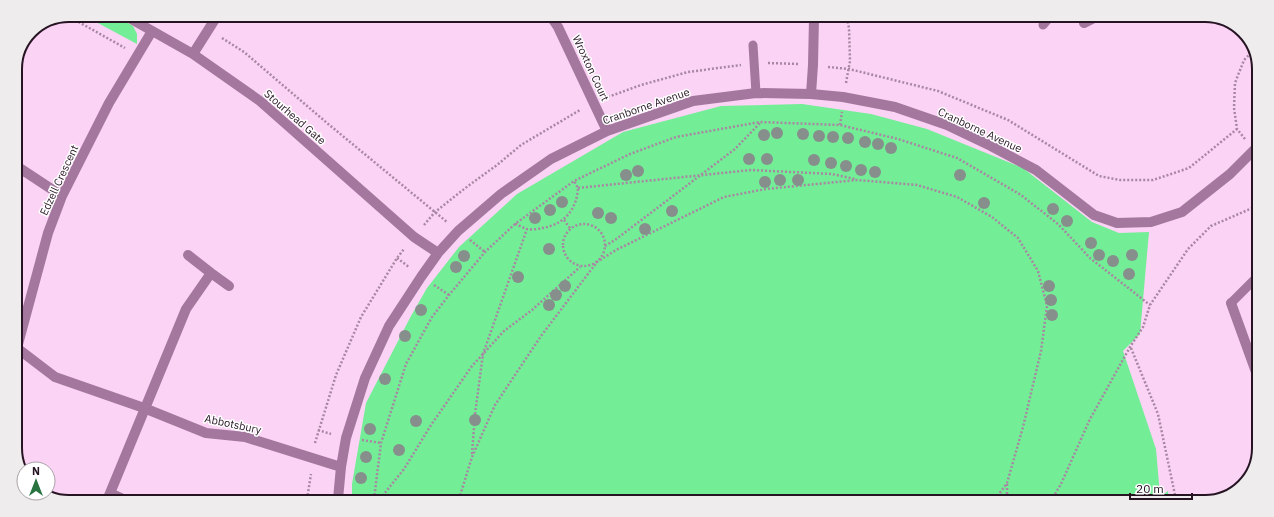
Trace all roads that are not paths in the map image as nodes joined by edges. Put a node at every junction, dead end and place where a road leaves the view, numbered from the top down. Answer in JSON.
{"nodes":[{"id":1,"x":136,"y":22,"type":"edge"},
{"id":2,"x":213,"y":22,"type":"edge"},
{"id":3,"x":554,"y":22,"type":"edge"},
{"id":4,"x":814,"y":22,"type":"edge"},
{"id":5,"x":152,"y":31,"type":"junction"},
{"id":6,"x":753,"y":45,"type":"dead end"},
{"id":7,"x":193,"y":54,"type":"junction"},
{"id":8,"x":756,"y":93,"type":"junction"},
{"id":9,"x":811,"y":94,"type":"junction"},
{"id":10,"x":607,"y":131,"type":"junction"},
{"id":11,"x":1252,"y":152,"type":"edge"},
{"id":12,"x":22,"y":170,"type":"edge"},
{"id":13,"x":62,"y":196,"type":"junction"},
{"id":14,"x":438,"y":253,"type":"junction"},
{"id":15,"x":188,"y":255,"type":"dead end"},
{"id":16,"x":211,"y":273,"type":"junction"},
{"id":17,"x":1252,"y":282,"type":"edge"},
{"id":18,"x":229,"y":286,"type":"dead end"},
{"id":19,"x":1231,"y":303,"type":"joint"},
{"id":20,"x":22,"y":327,"type":"edge"},
{"id":21,"x":22,"y":353,"type":"edge"},
{"id":22,"x":1252,"y":361,"type":"edge"},
{"id":23,"x":144,"y":408,"type":"junction"},
{"id":24,"x":341,"y":467,"type":"junction"},
{"id":25,"x":109,"y":495,"type":"edge"},
{"id":26,"x":338,"y":495,"type":"edge"}],
"edges":[{"from":1,"to":5,"type":"street","name":"Stourhead Gate"},
{"from":2,"to":7,"type":"street"},
{"from":3,"to":10,"type":"street","name":"Wroxton Court"},
{"from":4,"to":9,"type":"street"},
{"from":5,"to":7,"type":"street","name":"Stourhead Gate"},
{"from":5,"to":13,"type":"street","name":"Edzell Crescent"},
{"from":6,"to":8,"type":"lane"},
{"from":7,"to":14,"type":"street","name":"Stourhead Gate"},
{"from":8,"to":9,"type":"street","name":"Cranborne Avenue"},
{"from":8,"to":10,"type":"street","name":"Cranborne Avenue"},
{"from":9,"to":11,"type":"street","name":"Cranborne Avenue"},
{"from":10,"to":14,"type":"street","name":"Cranborne Avenue"},
{"from":12,"to":13,"type":"street"},
{"from":13,"to":20,"type":"street","name":"Edzell Crescent"},
{"from":14,"to":24,"type":"street","name":"Cranborne Avenue"},
{"from":15,"to":16,"type":"street"},
{"from":16,"to":18,"type":"street"},
{"from":16,"to":23,"type":"street"},
{"from":17,"to":19,"type":"lane"},
{"from":19,"to":22,"type":"street"},
{"from":21,"to":23,"type":"street","name":"Abbotsbury"},
{"from":23,"to":24,"type":"street","name":"Abbotsbury"},
{"from":23,"to":25,"type":"street"},
{"from":24,"to":26,"type":"street","name":"Cranborne Avenue"}]}
